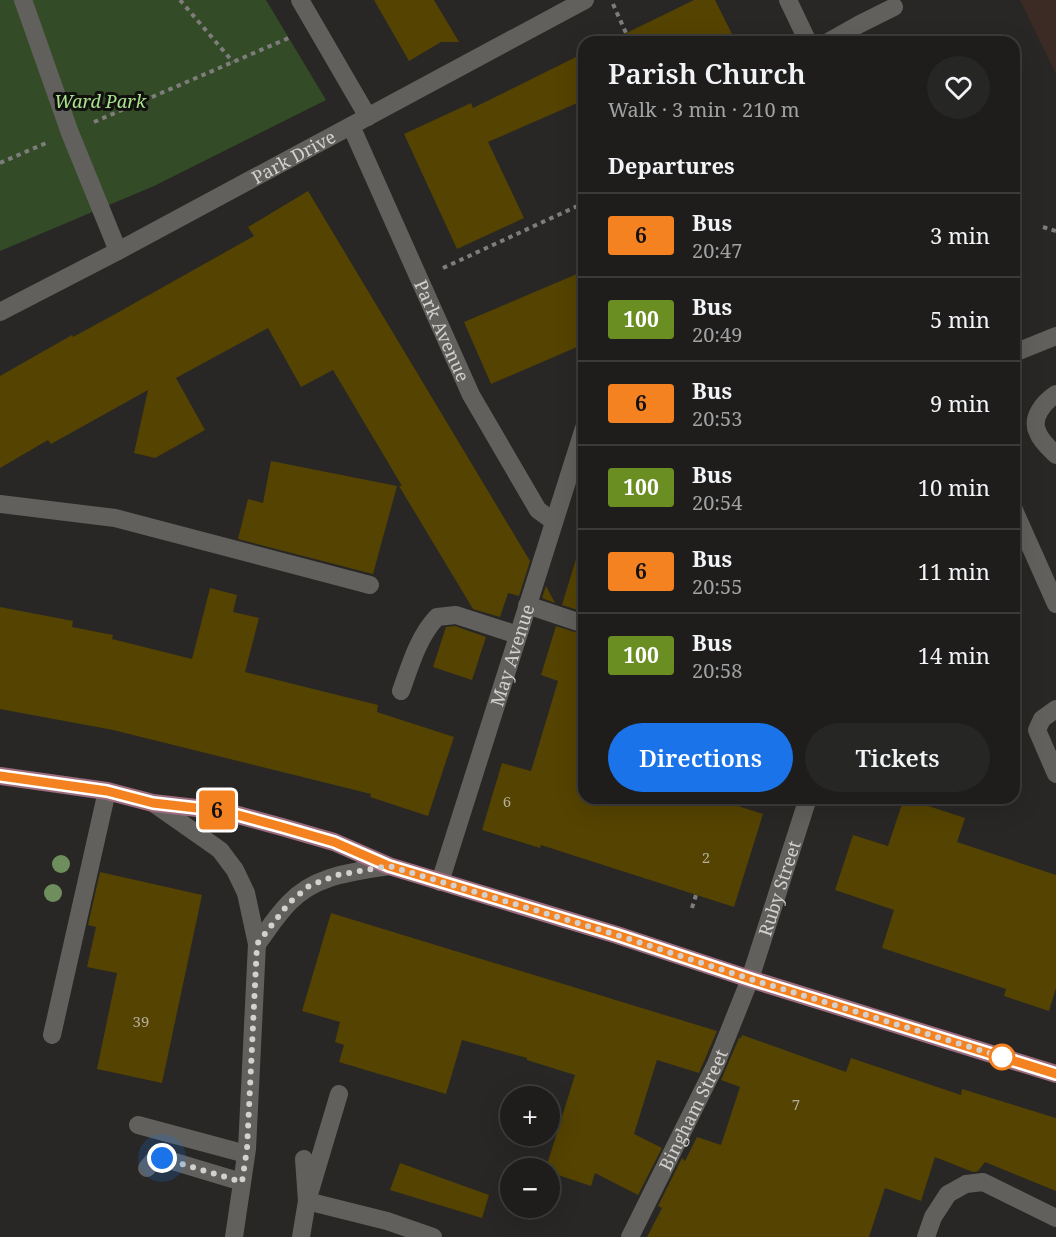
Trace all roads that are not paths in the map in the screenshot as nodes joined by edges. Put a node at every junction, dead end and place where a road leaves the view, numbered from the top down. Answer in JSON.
{"nodes":[{"id":1,"x":23,"y":0,"type":"edge"},
{"id":2,"x":300,"y":0,"type":"edge"},
{"id":3,"x":585,"y":0,"type":"edge"},
{"id":4,"x":788,"y":0,"type":"edge"},
{"id":5,"x":894,"y":8,"type":"dead end"},
{"id":6,"x":805,"y":36,"type":"edge"},
{"id":7,"x":839,"y":36,"type":"edge"},
{"id":8,"x":368,"y":117,"type":"junction"},
{"id":9,"x":351,"y":126,"type":"junction"},
{"id":10,"x":118,"y":251,"type":"junction"},
{"id":11,"x":0,"y":312,"type":"edge"},
{"id":12,"x":1056,"y":336,"type":"edge"},
{"id":13,"x":1020,"y":351,"type":"edge"},
{"id":14,"x":1056,"y":394,"type":"edge"},
{"id":15,"x":578,"y":446,"type":"edge"},
{"id":16,"x":1056,"y":455,"type":"edge"},
{"id":17,"x":0,"y":504,"type":"edge"},
{"id":18,"x":553,"y":522,"type":"junction"},
{"id":19,"x":1020,"y":523,"type":"edge"},
{"id":20,"x":370,"y":585,"type":"dead end"},
{"id":21,"x":1056,"y":604,"type":"edge"},
{"id":22,"x":527,"y":605,"type":"junction"},
{"id":23,"x":578,"y":622,"type":"edge"},
{"id":24,"x":518,"y":634,"type":"junction"},
{"id":25,"x":401,"y":691,"type":"dead end"},
{"id":26,"x":1056,"y":709,"type":"edge"},
{"id":27,"x":1056,"y":774,"type":"edge"},
{"id":28,"x":0,"y":776,"type":"edge"},
{"id":29,"x":107,"y":791,"type":"junction"},
{"id":30,"x":153,"y":803,"type":"junction"},
{"id":31,"x":805,"y":804,"type":"edge"},
{"id":32,"x":389,"y":866,"type":"junction"},
{"id":33,"x":440,"y":882,"type":"junction"},
{"id":34,"x":257,"y":944,"type":"junction"},
{"id":35,"x":750,"y":979,"type":"junction"},
{"id":36,"x":52,"y":1035,"type":"dead end"},
{"id":37,"x":1056,"y":1074,"type":"edge"},
{"id":38,"x":339,"y":1094,"type":"dead end"},
{"id":39,"x":138,"y":1125,"type":"dead end"},
{"id":40,"x":246,"y":1154,"type":"junction"},
{"id":41,"x":304,"y":1159,"type":"dead end"},
{"id":42,"x":147,"y":1168,"type":"dead end"},
{"id":43,"x":242,"y":1182,"type":"junction"},
{"id":44,"x":307,"y":1201,"type":"junction"},
{"id":45,"x":1056,"y":1218,"type":"edge"},
{"id":46,"x":234,"y":1237,"type":"edge"},
{"id":47,"x":301,"y":1237,"type":"edge"},
{"id":48,"x":433,"y":1237,"type":"edge"},
{"id":49,"x":630,"y":1237,"type":"edge"},
{"id":50,"x":926,"y":1237,"type":"edge"}],
"edges":[{"from":1,"to":10,"type":"street"},
{"from":2,"to":8,"type":"street"},
{"from":3,"to":8,"type":"street","name":"Park Drive"},
{"from":4,"to":6,"type":"street"},
{"from":5,"to":7,"type":"street"},
{"from":8,"to":9,"type":"street","name":"Park Drive"},
{"from":9,"to":10,"type":"street","name":"Park Drive"},
{"from":9,"to":18,"type":"street","name":"Park Avenue"},
{"from":10,"to":11,"type":"street","name":"Park Drive"},
{"from":12,"to":13,"type":"street"},
{"from":14,"to":16,"type":"street"},
{"from":15,"to":18,"type":"street","name":"May Avenue"},
{"from":17,"to":20,"type":"street"},
{"from":18,"to":22,"type":"street","name":"May Avenue"},
{"from":19,"to":21,"type":"street"},
{"from":22,"to":23,"type":"street"},
{"from":22,"to":24,"type":"street","name":"May Avenue"},
{"from":24,"to":25,"type":"street"},
{"from":24,"to":33,"type":"street","name":"May Avenue"},
{"from":26,"to":27,"type":"street"},
{"from":28,"to":29,"type":"main road"},
{"from":29,"to":30,"type":"main road"},
{"from":29,"to":36,"type":"street"},
{"from":30,"to":32,"type":"main road"},
{"from":30,"to":34,"type":"street"},
{"from":31,"to":35,"type":"street","name":"Ruby Street"},
{"from":32,"to":33,"type":"main road"},
{"from":32,"to":34,"type":"street"},
{"from":33,"to":35,"type":"main road"},
{"from":34,"to":40,"type":"street"},
{"from":35,"to":37,"type":"main road"},
{"from":35,"to":49,"type":"street","name":"Bingham Street"},
{"from":38,"to":44,"type":"street"},
{"from":39,"to":40,"type":"street"},
{"from":40,"to":43,"type":"street"},
{"from":41,"to":44,"type":"street"},
{"from":42,"to":43,"type":"street"},
{"from":43,"to":46,"type":"street"},
{"from":44,"to":47,"type":"street"},
{"from":44,"to":48,"type":"street"},
{"from":45,"to":50,"type":"street"}]}
